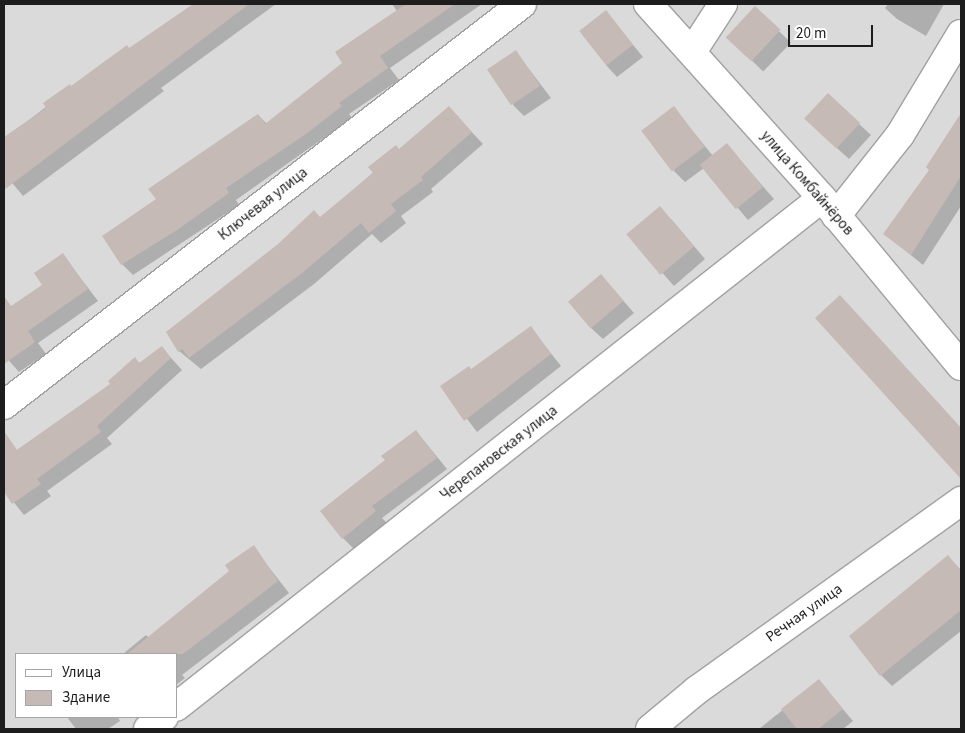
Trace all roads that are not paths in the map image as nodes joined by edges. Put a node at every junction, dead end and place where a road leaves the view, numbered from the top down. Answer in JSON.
{"nodes":[{"id":1,"x":522,"y":4,"type":"edge"},
{"id":2,"x":648,"y":4,"type":"edge"},
{"id":3,"x":723,"y":4,"type":"edge"},
{"id":4,"x":961,"y":34,"type":"edge"},
{"id":5,"x":692,"y":52,"type":"junction"},
{"id":6,"x":829,"y":207,"type":"junction"},
{"id":7,"x":961,"y":366,"type":"edge"},
{"id":8,"x":4,"y":405,"type":"edge"},
{"id":9,"x":961,"y":502,"type":"edge"},
{"id":10,"x":178,"y":705,"type":"edge"},
{"id":11,"x":163,"y":718,"type":"edge"},
{"id":12,"x":148,"y":729,"type":"edge"},
{"id":13,"x":650,"y":729,"type":"edge"}],
"edges":[{"from":1,"to":8,"type":"street","name":"Ключевая улица"},
{"from":2,"to":5,"type":"street","name":"улица Комбайнёров"},
{"from":3,"to":5,"type":"street"},
{"from":4,"to":6,"type":"street","name":"Черепановская улица"},
{"from":5,"to":6,"type":"street","name":"улица Комбайнёров"},
{"from":6,"to":7,"type":"street","name":"улица Комбайнёров"},
{"from":6,"to":10,"type":"street","name":"Черепановская улица"},
{"from":9,"to":13,"type":"street","name":"Речная улица"},
{"from":11,"to":12,"type":"street"}]}
